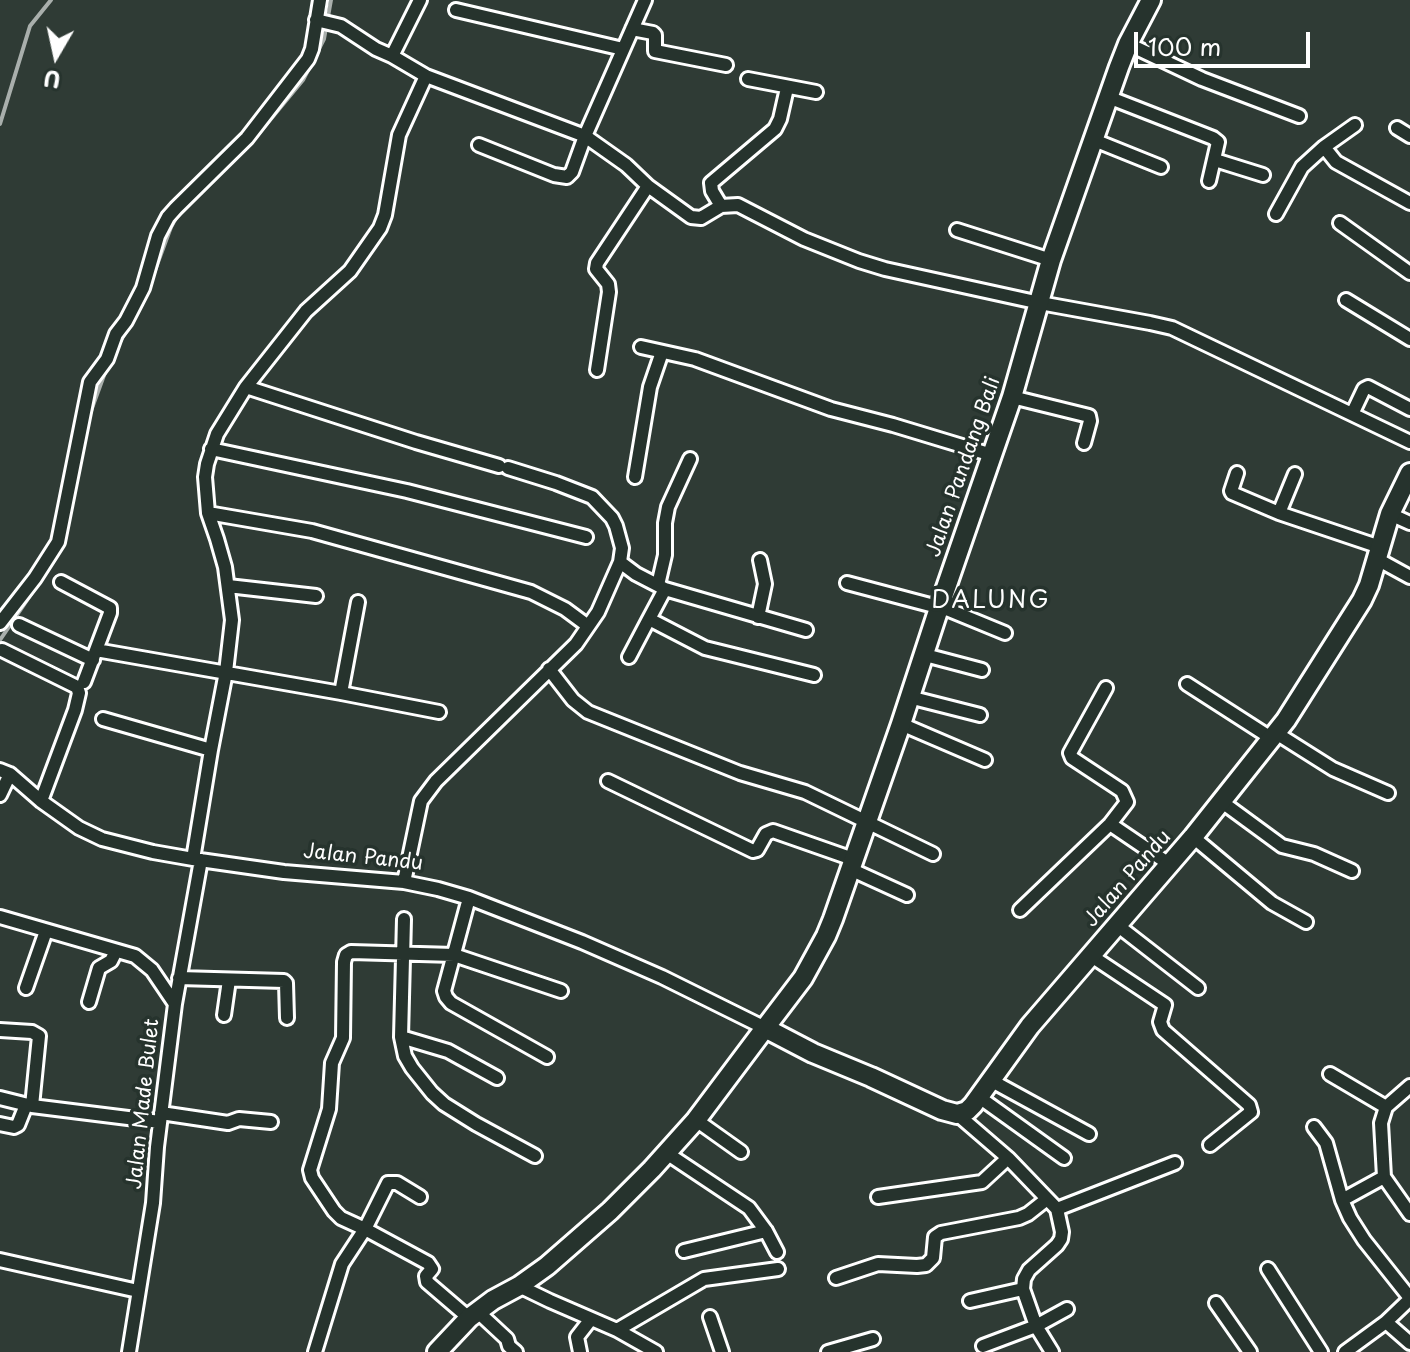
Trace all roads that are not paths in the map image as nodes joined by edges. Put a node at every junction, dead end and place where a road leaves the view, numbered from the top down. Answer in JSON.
{"nodes":[{"id":1,"x":320,"y":0,"type":"edge"},
{"id":2,"x":420,"y":0,"type":"edge"},
{"id":3,"x":1151,"y":0,"type":"edge"},
{"id":4,"x":640,"y":2,"type":"edge"},
{"id":5,"x":456,"y":10,"type":"dead end"},
{"id":6,"x":317,"y":20,"type":"junction"},
{"id":7,"x":632,"y":29,"type":"junction"},
{"id":8,"x":1128,"y":44,"type":"junction"},
{"id":9,"x":623,"y":49,"type":"junction"},
{"id":10,"x":394,"y":52,"type":"junction"},
{"id":11,"x":726,"y":65,"type":"dead end"},
{"id":12,"x":426,"y":76,"type":"junction"},
{"id":13,"x":748,"y":79,"type":"dead end"},
{"id":14,"x":787,"y":88,"type":"junction"},
{"id":15,"x":816,"y":92,"type":"dead end"},
{"id":16,"x":1108,"y":97,"type":"junction"},
{"id":17,"x":1299,"y":116,"type":"dead end"},
{"id":18,"x":1355,"y":125,"type":"dead end"},
{"id":19,"x":1397,"y":128,"type":"dead end"},
{"id":20,"x":585,"y":136,"type":"junction"},
{"id":21,"x":1410,"y":136,"type":"edge"},
{"id":22,"x":1094,"y":140,"type":"junction"},
{"id":23,"x":479,"y":145,"type":"dead end"},
{"id":24,"x":1324,"y":147,"type":"junction"},
{"id":25,"x":1215,"y":160,"type":"junction"},
{"id":26,"x":1161,"y":167,"type":"dead end"},
{"id":27,"x":1263,"y":175,"type":"dead end"},
{"id":28,"x":1209,"y":181,"type":"dead end"},
{"id":29,"x":648,"y":186,"type":"junction"},
{"id":30,"x":1410,"y":203,"type":"edge"},
{"id":31,"x":721,"y":206,"type":"junction"},
{"id":32,"x":1276,"y":214,"type":"dead end"},
{"id":33,"x":1340,"y":223,"type":"dead end"},
{"id":34,"x":957,"y":230,"type":"dead end"},
{"id":35,"x":1051,"y":260,"type":"junction"},
{"id":36,"x":1410,"y":273,"type":"edge"},
{"id":37,"x":1346,"y":300,"type":"dead end"},
{"id":38,"x":1040,"y":303,"type":"junction"},
{"id":39,"x":1410,"y":339,"type":"edge"},
{"id":40,"x":641,"y":347,"type":"dead end"},
{"id":41,"x":662,"y":352,"type":"junction"},
{"id":42,"x":597,"y":370,"type":"dead end"},
{"id":43,"x":246,"y":387,"type":"junction"},
{"id":44,"x":1012,"y":397,"type":"junction"},
{"id":45,"x":1410,"y":409,"type":"edge"},
{"id":46,"x":1354,"y":410,"type":"dead end"},
{"id":47,"x":1410,"y":442,"type":"edge"},
{"id":48,"x":1084,"y":443,"type":"dead end"},
{"id":49,"x":211,"y":449,"type":"junction"},
{"id":50,"x":992,"y":455,"type":"junction"},
{"id":51,"x":690,"y":459,"type":"dead end"},
{"id":52,"x":1237,"y":473,"type":"dead end"},
{"id":53,"x":1410,"y":473,"type":"edge"},
{"id":54,"x":1295,"y":474,"type":"dead end"},
{"id":55,"x":635,"y":477,"type":"dead end"},
{"id":56,"x":208,"y":513,"type":"junction"},
{"id":57,"x":1279,"y":513,"type":"junction"},
{"id":58,"x":1390,"y":514,"type":"junction"},
{"id":59,"x":1410,"y":523,"type":"edge"},
{"id":60,"x":586,"y":537,"type":"dead end"},
{"id":61,"x":1378,"y":553,"type":"junction"},
{"id":62,"x":760,"y":560,"type":"dead end"},
{"id":63,"x":620,"y":562,"type":"junction"},
{"id":64,"x":1410,"y":577,"type":"edge"},
{"id":65,"x":61,"y":582,"type":"dead end"},
{"id":66,"x":847,"y":583,"type":"dead end"},
{"id":67,"x":228,"y":586,"type":"junction"},
{"id":68,"x":661,"y":587,"type":"junction"},
{"id":69,"x":316,"y":596,"type":"dead end"},
{"id":70,"x":358,"y":602,"type":"dead end"},
{"id":71,"x":939,"y":608,"type":"junction"},
{"id":72,"x":758,"y":617,"type":"junction"},
{"id":73,"x":649,"y":619,"type":"junction"},
{"id":74,"x":0,"y":623,"type":"edge"},
{"id":75,"x":19,"y":625,"type":"dead end"},
{"id":76,"x":588,"y":626,"type":"junction"},
{"id":77,"x":806,"y":630,"type":"dead end"},
{"id":78,"x":1005,"y":633,"type":"dead end"},
{"id":79,"x":2,"y":650,"type":"edge"},
{"id":80,"x":94,"y":655,"type":"junction"},
{"id":81,"x":925,"y":655,"type":"junction"},
{"id":82,"x":629,"y":657,"type":"dead end"},
{"id":83,"x":549,"y":669,"type":"junction"},
{"id":84,"x":982,"y":670,"type":"dead end"},
{"id":85,"x":226,"y":672,"type":"junction"},
{"id":86,"x":814,"y":675,"type":"dead end"},
{"id":87,"x":84,"y":682,"type":"dead end"},
{"id":88,"x":1187,"y":684,"type":"dead end"},
{"id":89,"x":1106,"y":688,"type":"dead end"},
{"id":90,"x":341,"y":693,"type":"junction"},
{"id":91,"x":909,"y":697,"type":"junction"},
{"id":92,"x":439,"y":712,"type":"dead end"},
{"id":93,"x":980,"y":715,"type":"dead end"},
{"id":94,"x":103,"y":719,"type":"dead end"},
{"id":95,"x":901,"y":724,"type":"junction"},
{"id":96,"x":1273,"y":735,"type":"junction"},
{"id":97,"x":211,"y":750,"type":"junction"},
{"id":98,"x":985,"y":760,"type":"dead end"},
{"id":99,"x":5,"y":772,"type":"edge"},
{"id":100,"x":608,"y":781,"type":"dead end"},
{"id":101,"x":1388,"y":793,"type":"dead end"},
{"id":102,"x":0,"y":795,"type":"edge"},
{"id":103,"x":41,"y":801,"type":"junction"},
{"id":104,"x":1222,"y":802,"type":"junction"},
{"id":105,"x":867,"y":821,"type":"junction"},
{"id":106,"x":1110,"y":824,"type":"junction"},
{"id":107,"x":1193,"y":837,"type":"junction"},
{"id":108,"x":933,"y":854,"type":"dead end"},
{"id":109,"x":197,"y":860,"type":"junction"},
{"id":110,"x":852,"y":864,"type":"junction"},
{"id":111,"x":1169,"y":864,"type":"junction"},
{"id":112,"x":1352,"y":871,"type":"dead end"},
{"id":113,"x":404,"y":882,"type":"junction"},
{"id":114,"x":907,"y":895,"type":"dead end"},
{"id":115,"x":469,"y":898,"type":"junction"},
{"id":116,"x":1020,"y":910,"type":"dead end"},
{"id":117,"x":1,"y":919,"type":"edge"},
{"id":118,"x":404,"y":919,"type":"dead end"},
{"id":119,"x":1306,"y":922,"type":"dead end"},
{"id":120,"x":1117,"y":925,"type":"junction"},
{"id":121,"x":46,"y":931,"type":"junction"},
{"id":122,"x":116,"y":951,"type":"junction"},
{"id":123,"x":403,"y":952,"type":"junction"},
{"id":124,"x":454,"y":955,"type":"junction"},
{"id":125,"x":1090,"y":955,"type":"junction"},
{"id":126,"x":179,"y":978,"type":"junction"},
{"id":127,"x":229,"y":980,"type":"junction"},
{"id":128,"x":26,"y":988,"type":"dead end"},
{"id":129,"x":1198,"y":988,"type":"dead end"},
{"id":130,"x":561,"y":991,"type":"dead end"},
{"id":131,"x":89,"y":1002,"type":"dead end"},
{"id":132,"x":175,"y":1004,"type":"junction"},
{"id":133,"x":224,"y":1015,"type":"dead end"},
{"id":134,"x":287,"y":1018,"type":"dead end"},
{"id":135,"x":0,"y":1030,"type":"edge"},
{"id":136,"x":764,"y":1030,"type":"junction"},
{"id":137,"x":401,"y":1037,"type":"junction"},
{"id":138,"x":547,"y":1057,"type":"dead end"},
{"id":139,"x":1330,"y":1074,"type":"dead end"},
{"id":140,"x":497,"y":1078,"type":"dead end"},
{"id":141,"x":992,"y":1081,"type":"junction"},
{"id":142,"x":1410,"y":1086,"type":"edge"},
{"id":143,"x":979,"y":1097,"type":"junction"},
{"id":144,"x":0,"y":1098,"type":"edge"},
{"id":145,"x":29,"y":1106,"type":"junction"},
{"id":146,"x":1386,"y":1107,"type":"junction"},
{"id":147,"x":957,"y":1114,"type":"junction"},
{"id":148,"x":161,"y":1118,"type":"junction"},
{"id":149,"x":696,"y":1120,"type":"junction"},
{"id":150,"x":271,"y":1122,"type":"dead end"},
{"id":151,"x":0,"y":1124,"type":"edge"},
{"id":152,"x":1314,"y":1127,"type":"dead end"},
{"id":153,"x":1089,"y":1134,"type":"dead end"},
{"id":154,"x":1210,"y":1145,"type":"dead end"},
{"id":155,"x":741,"y":1152,"type":"dead end"},
{"id":156,"x":668,"y":1154,"type":"junction"},
{"id":157,"x":535,"y":1156,"type":"dead end"},
{"id":158,"x":1008,"y":1158,"type":"junction"},
{"id":159,"x":1064,"y":1158,"type":"dead end"},
{"id":160,"x":1175,"y":1163,"type":"dead end"},
{"id":161,"x":1384,"y":1177,"type":"junction"},
{"id":162,"x":420,"y":1197,"type":"dead end"},
{"id":163,"x":878,"y":1197,"type":"dead end"},
{"id":164,"x":1047,"y":1199,"type":"junction"},
{"id":165,"x":1342,"y":1200,"type":"junction"},
{"id":166,"x":1057,"y":1209,"type":"junction"},
{"id":167,"x":1410,"y":1214,"type":"edge"},
{"id":168,"x":365,"y":1229,"type":"junction"},
{"id":169,"x":766,"y":1231,"type":"junction"},
{"id":170,"x":684,"y":1251,"type":"dead end"},
{"id":171,"x":777,"y":1252,"type":"dead end"},
{"id":172,"x":0,"y":1260,"type":"edge"},
{"id":173,"x":778,"y":1269,"type":"dead end"},
{"id":174,"x":1268,"y":1269,"type":"dead end"},
{"id":175,"x":836,"y":1278,"type":"dead end"},
{"id":176,"x":519,"y":1286,"type":"junction"},
{"id":177,"x":1023,"y":1289,"type":"junction"},
{"id":178,"x":138,"y":1291,"type":"junction"},
{"id":179,"x":1410,"y":1298,"type":"edge"},
{"id":180,"x":970,"y":1301,"type":"dead end"},
{"id":181,"x":1216,"y":1303,"type":"dead end"},
{"id":182,"x":1067,"y":1309,"type":"dead end"},
{"id":183,"x":473,"y":1315,"type":"junction"},
{"id":184,"x":710,"y":1317,"type":"dead end"},
{"id":185,"x":591,"y":1319,"type":"junction"},
{"id":186,"x":1386,"y":1322,"type":"junction"},
{"id":187,"x":1036,"y":1326,"type":"junction"},
{"id":188,"x":617,"y":1330,"type":"junction"},
{"id":189,"x":873,"y":1339,"type":"dead end"},
{"id":190,"x":1410,"y":1343,"type":"edge"},
{"id":191,"x":983,"y":1346,"type":"dead end"},
{"id":192,"x":129,"y":1352,"type":"edge"},
{"id":193,"x":315,"y":1352,"type":"edge"},
{"id":194,"x":437,"y":1352,"type":"edge"},
{"id":195,"x":516,"y":1352,"type":"edge"},
{"id":196,"x":580,"y":1352,"type":"edge"},
{"id":197,"x":656,"y":1352,"type":"edge"},
{"id":198,"x":722,"y":1352,"type":"edge"},
{"id":199,"x":828,"y":1352,"type":"edge"},
{"id":200,"x":1052,"y":1352,"type":"edge"},
{"id":201,"x":1250,"y":1352,"type":"edge"},
{"id":202,"x":1321,"y":1352,"type":"edge"},
{"id":203,"x":1345,"y":1352,"type":"edge"}],
"edges":[{"from":1,"to":6,"type":"street"},
{"from":2,"to":10,"type":"street"},
{"from":3,"to":8,"type":"main road","name":"Jalan Pandang Bali"},
{"from":4,"to":7,"type":"street"},
{"from":5,"to":9,"type":"street"},
{"from":6,"to":10,"type":"street"},
{"from":6,"to":74,"type":"street"},
{"from":7,"to":9,"type":"street"},
{"from":7,"to":11,"type":"street"},
{"from":8,"to":16,"type":"main road","name":"Jalan Pandang Bali"},
{"from":8,"to":17,"type":"street"},
{"from":9,"to":20,"type":"street"},
{"from":10,"to":12,"type":"street"},
{"from":12,"to":20,"type":"street"},
{"from":12,"to":43,"type":"street","name":"Jalan Made Bulet"},
{"from":13,"to":14,"type":"street"},
{"from":14,"to":15,"type":"street"},
{"from":14,"to":31,"type":"street"},
{"from":16,"to":22,"type":"main road","name":"Jalan Pandang Bali"},
{"from":16,"to":25,"type":"street"},
{"from":18,"to":24,"type":"street"},
{"from":19,"to":21,"type":"street"},
{"from":20,"to":23,"type":"street"},
{"from":20,"to":29,"type":"street"},
{"from":22,"to":26,"type":"street"},
{"from":22,"to":35,"type":"main road","name":"Jalan Pandang Bali"},
{"from":24,"to":30,"type":"street"},
{"from":24,"to":32,"type":"street"},
{"from":25,"to":27,"type":"street"},
{"from":25,"to":28,"type":"street"},
{"from":29,"to":31,"type":"street"},
{"from":29,"to":42,"type":"street"},
{"from":31,"to":38,"type":"street"},
{"from":33,"to":36,"type":"street"},
{"from":34,"to":35,"type":"street"},
{"from":35,"to":38,"type":"main road","name":"Jalan Pandang Bali"},
{"from":37,"to":39,"type":"street"},
{"from":38,"to":44,"type":"main road","name":"Jalan Pandang Bali"},
{"from":38,"to":47,"type":"street"},
{"from":40,"to":41,"type":"street"},
{"from":41,"to":50,"type":"street"},
{"from":41,"to":55,"type":"street"},
{"from":43,"to":49,"type":"street","name":"Jalan Made Bulet"},
{"from":43,"to":63,"type":"street"},
{"from":44,"to":48,"type":"street"},
{"from":44,"to":50,"type":"main road","name":"Jalan Pandang Bali"},
{"from":45,"to":46,"type":"street"},
{"from":49,"to":56,"type":"street","name":"Jalan Made Bulet"},
{"from":49,"to":60,"type":"street"},
{"from":50,"to":71,"type":"main road","name":"Jalan Pandang Bali"},
{"from":51,"to":68,"type":"street"},
{"from":52,"to":57,"type":"street"},
{"from":53,"to":58,"type":"main road","name":"Jalan Pandu"},
{"from":54,"to":57,"type":"street"},
{"from":56,"to":67,"type":"street","name":"Jalan Made Bulet"},
{"from":56,"to":76,"type":"street"},
{"from":57,"to":61,"type":"street"},
{"from":58,"to":59,"type":"street"},
{"from":58,"to":61,"type":"main road","name":"Jalan Pandu"},
{"from":61,"to":64,"type":"street"},
{"from":61,"to":96,"type":"main road","name":"Jalan Pandu"},
{"from":62,"to":72,"type":"street"},
{"from":63,"to":68,"type":"street"},
{"from":63,"to":76,"type":"street"},
{"from":65,"to":80,"type":"street"},
{"from":66,"to":71,"type":"street"},
{"from":67,"to":69,"type":"street"},
{"from":67,"to":85,"type":"street","name":"Jalan Made Bulet"},
{"from":68,"to":72,"type":"street"},
{"from":68,"to":73,"type":"street"},
{"from":70,"to":90,"type":"street"},
{"from":71,"to":78,"type":"street"},
{"from":71,"to":81,"type":"main road","name":"Jalan Pandang Bali"},
{"from":72,"to":77,"type":"street"},
{"from":73,"to":82,"type":"street"},
{"from":73,"to":86,"type":"street"},
{"from":75,"to":80,"type":"street"},
{"from":76,"to":83,"type":"street"},
{"from":79,"to":103,"type":"street"},
{"from":80,"to":85,"type":"street"},
{"from":80,"to":87,"type":"street"},
{"from":81,"to":84,"type":"street"},
{"from":81,"to":91,"type":"main road","name":"Jalan Pandang Bali"},
{"from":83,"to":105,"type":"street"},
{"from":83,"to":113,"type":"street"},
{"from":85,"to":90,"type":"street"},
{"from":85,"to":97,"type":"street","name":"Jalan Made Bulet"},
{"from":88,"to":96,"type":"street"},
{"from":89,"to":106,"type":"street"},
{"from":90,"to":92,"type":"street"},
{"from":91,"to":93,"type":"street"},
{"from":91,"to":95,"type":"main road","name":"Jalan Pandang Bali"},
{"from":94,"to":97,"type":"street"},
{"from":95,"to":98,"type":"street"},
{"from":95,"to":105,"type":"main road","name":"Jalan Pandang Bali"},
{"from":96,"to":101,"type":"street"},
{"from":96,"to":104,"type":"main road","name":"Jalan Pandu"},
{"from":97,"to":109,"type":"street","name":"Jalan Made Bulet"},
{"from":99,"to":102,"type":"street"},
{"from":99,"to":103,"type":"street","name":"Jalan Pandu"},
{"from":100,"to":110,"type":"street"},
{"from":103,"to":109,"type":"street","name":"Jalan Pandu"},
{"from":104,"to":107,"type":"main road","name":"Jalan Pandu"},
{"from":104,"to":112,"type":"street"},
{"from":105,"to":108,"type":"street"},
{"from":105,"to":110,"type":"main road","name":"Jalan Pandang Bali"},
{"from":106,"to":111,"type":"street"},
{"from":106,"to":116,"type":"street"},
{"from":107,"to":111,"type":"main road","name":"Jalan Pandu"},
{"from":107,"to":119,"type":"street"},
{"from":109,"to":113,"type":"street","name":"Jalan Pandu"},
{"from":109,"to":126,"type":"street","name":"Jalan Made Bulet"},
{"from":110,"to":114,"type":"street"},
{"from":110,"to":136,"type":"main road","name":"Jalan Pandang Bali"},
{"from":111,"to":120,"type":"main road","name":"Jalan Pandu"},
{"from":113,"to":115,"type":"street","name":"Jalan Pandu"},
{"from":115,"to":124,"type":"street"},
{"from":115,"to":136,"type":"street","name":"Jalan Pandu"},
{"from":117,"to":121,"type":"street"},
{"from":118,"to":123,"type":"street"},
{"from":120,"to":125,"type":"main road","name":"Jalan Pandu"},
{"from":120,"to":129,"type":"street"},
{"from":121,"to":122,"type":"street"},
{"from":121,"to":128,"type":"street"},
{"from":122,"to":131,"type":"street"},
{"from":122,"to":132,"type":"street"},
{"from":123,"to":124,"type":"street"},
{"from":123,"to":137,"type":"street"},
{"from":123,"to":168,"type":"street"},
{"from":124,"to":130,"type":"street"},
{"from":124,"to":138,"type":"street"},
{"from":125,"to":141,"type":"main road","name":"Jalan Pandu"},
{"from":125,"to":154,"type":"street"},
{"from":126,"to":127,"type":"street"},
{"from":126,"to":132,"type":"street","name":"Jalan Made Bulet"},
{"from":127,"to":133,"type":"street"},
{"from":127,"to":134,"type":"street"},
{"from":132,"to":148,"type":"street","name":"Jalan Made Bulet"},
{"from":135,"to":145,"type":"street"},
{"from":136,"to":147,"type":"main road","name":"Jalan Pandu"},
{"from":136,"to":149,"type":"main road","name":"Jalan Pandang Bali"},
{"from":137,"to":140,"type":"street"},
{"from":137,"to":157,"type":"street"},
{"from":139,"to":146,"type":"street"},
{"from":141,"to":143,"type":"main road","name":"Jalan Pandu"},
{"from":141,"to":153,"type":"street"},
{"from":142,"to":146,"type":"street"},
{"from":143,"to":147,"type":"main road","name":"Jalan Pandu"},
{"from":143,"to":159,"type":"street"},
{"from":144,"to":145,"type":"street"},
{"from":145,"to":148,"type":"street"},
{"from":145,"to":151,"type":"street"},
{"from":146,"to":161,"type":"street"},
{"from":147,"to":158,"type":"street"},
{"from":148,"to":150,"type":"street"},
{"from":148,"to":178,"type":"street","name":"Jalan Made Bulet"},
{"from":149,"to":155,"type":"street"},
{"from":149,"to":156,"type":"main road","name":"Jalan Pandang Bali"},
{"from":152,"to":165,"type":"street"},
{"from":156,"to":169,"type":"street"},
{"from":156,"to":176,"type":"main road","name":"Jalan Pandang Bali"},
{"from":158,"to":163,"type":"street"},
{"from":158,"to":164,"type":"street"},
{"from":160,"to":166,"type":"street"},
{"from":161,"to":165,"type":"street"},
{"from":161,"to":167,"type":"street"},
{"from":162,"to":168,"type":"street"},
{"from":164,"to":166,"type":"street"},
{"from":164,"to":175,"type":"street"},
{"from":165,"to":179,"type":"street"},
{"from":166,"to":177,"type":"street"},
{"from":168,"to":183,"type":"street"},
{"from":168,"to":193,"type":"street"},
{"from":169,"to":170,"type":"street"},
{"from":169,"to":171,"type":"street"},
{"from":172,"to":178,"type":"street"},
{"from":173,"to":188,"type":"street"},
{"from":174,"to":202,"type":"street"},
{"from":176,"to":183,"type":"main road","name":"Jalan Pandang Bali"},
{"from":176,"to":185,"type":"street"},
{"from":177,"to":180,"type":"street"},
{"from":177,"to":187,"type":"street"},
{"from":178,"to":192,"type":"street","name":"Jalan Made Bulet"},
{"from":179,"to":186,"type":"street"},
{"from":181,"to":201,"type":"street"},
{"from":182,"to":187,"type":"street"},
{"from":183,"to":194,"type":"main road","name":"Jalan Pandang Bali"},
{"from":183,"to":195,"type":"street"},
{"from":184,"to":198,"type":"street"},
{"from":185,"to":188,"type":"street"},
{"from":185,"to":196,"type":"street"},
{"from":186,"to":190,"type":"street"},
{"from":186,"to":203,"type":"street"},
{"from":187,"to":191,"type":"street"},
{"from":187,"to":200,"type":"street"},
{"from":188,"to":197,"type":"street"},
{"from":189,"to":199,"type":"street"}]}
